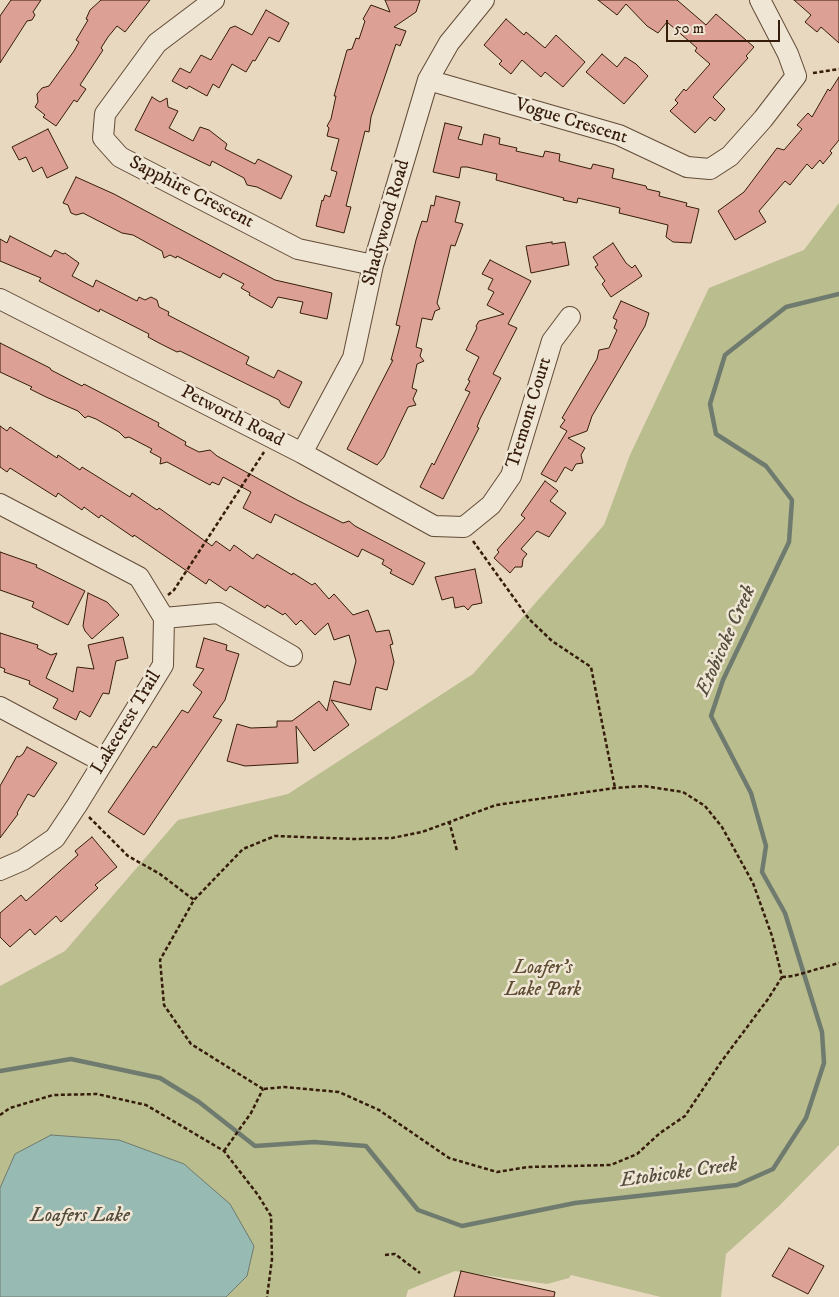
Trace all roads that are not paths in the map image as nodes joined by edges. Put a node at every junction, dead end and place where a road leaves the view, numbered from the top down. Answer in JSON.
{"nodes":[{"id":1,"x":214,"y":0,"type":"edge"},
{"id":2,"x":484,"y":0,"type":"edge"},
{"id":3,"x":760,"y":0,"type":"edge"},
{"id":4,"x":428,"y":80,"type":"junction"},
{"id":5,"x":374,"y":265,"type":"junction"},
{"id":6,"x":0,"y":299,"type":"edge"},
{"id":7,"x":570,"y":317,"type":"dead end"},
{"id":8,"x":302,"y":454,"type":"junction"},
{"id":9,"x":0,"y":504,"type":"edge"},
{"id":10,"x":468,"y":533,"type":"joint"},
{"id":11,"x":160,"y":612,"type":"junction"},
{"id":12,"x":292,"y":656,"type":"dead end"},
{"id":13,"x":0,"y":707,"type":"edge"},
{"id":14,"x":103,"y":762,"type":"junction"},
{"id":15,"x":0,"y":870,"type":"edge"}],
"edges":[{"from":1,"to":5,"type":"street","name":"Sapphire Crescent"},
{"from":2,"to":4,"type":"street","name":"Shadywood Road"},
{"from":3,"to":4,"type":"street","name":"Vogue Crescent"},
{"from":4,"to":5,"type":"street","name":"Shadywood Road"},
{"from":5,"to":8,"type":"street","name":"Shadywood Road"},
{"from":6,"to":8,"type":"street","name":"Petworth Road"},
{"from":7,"to":10,"type":"street","name":"Tremont Court"},
{"from":8,"to":10,"type":"street","name":"Petworth Road"},
{"from":9,"to":11,"type":"street"},
{"from":11,"to":12,"type":"street"},
{"from":11,"to":14,"type":"street","name":"Lakecrest Trail"},
{"from":13,"to":14,"type":"street"},
{"from":14,"to":15,"type":"street","name":"Lakecrest Trail"}]}
